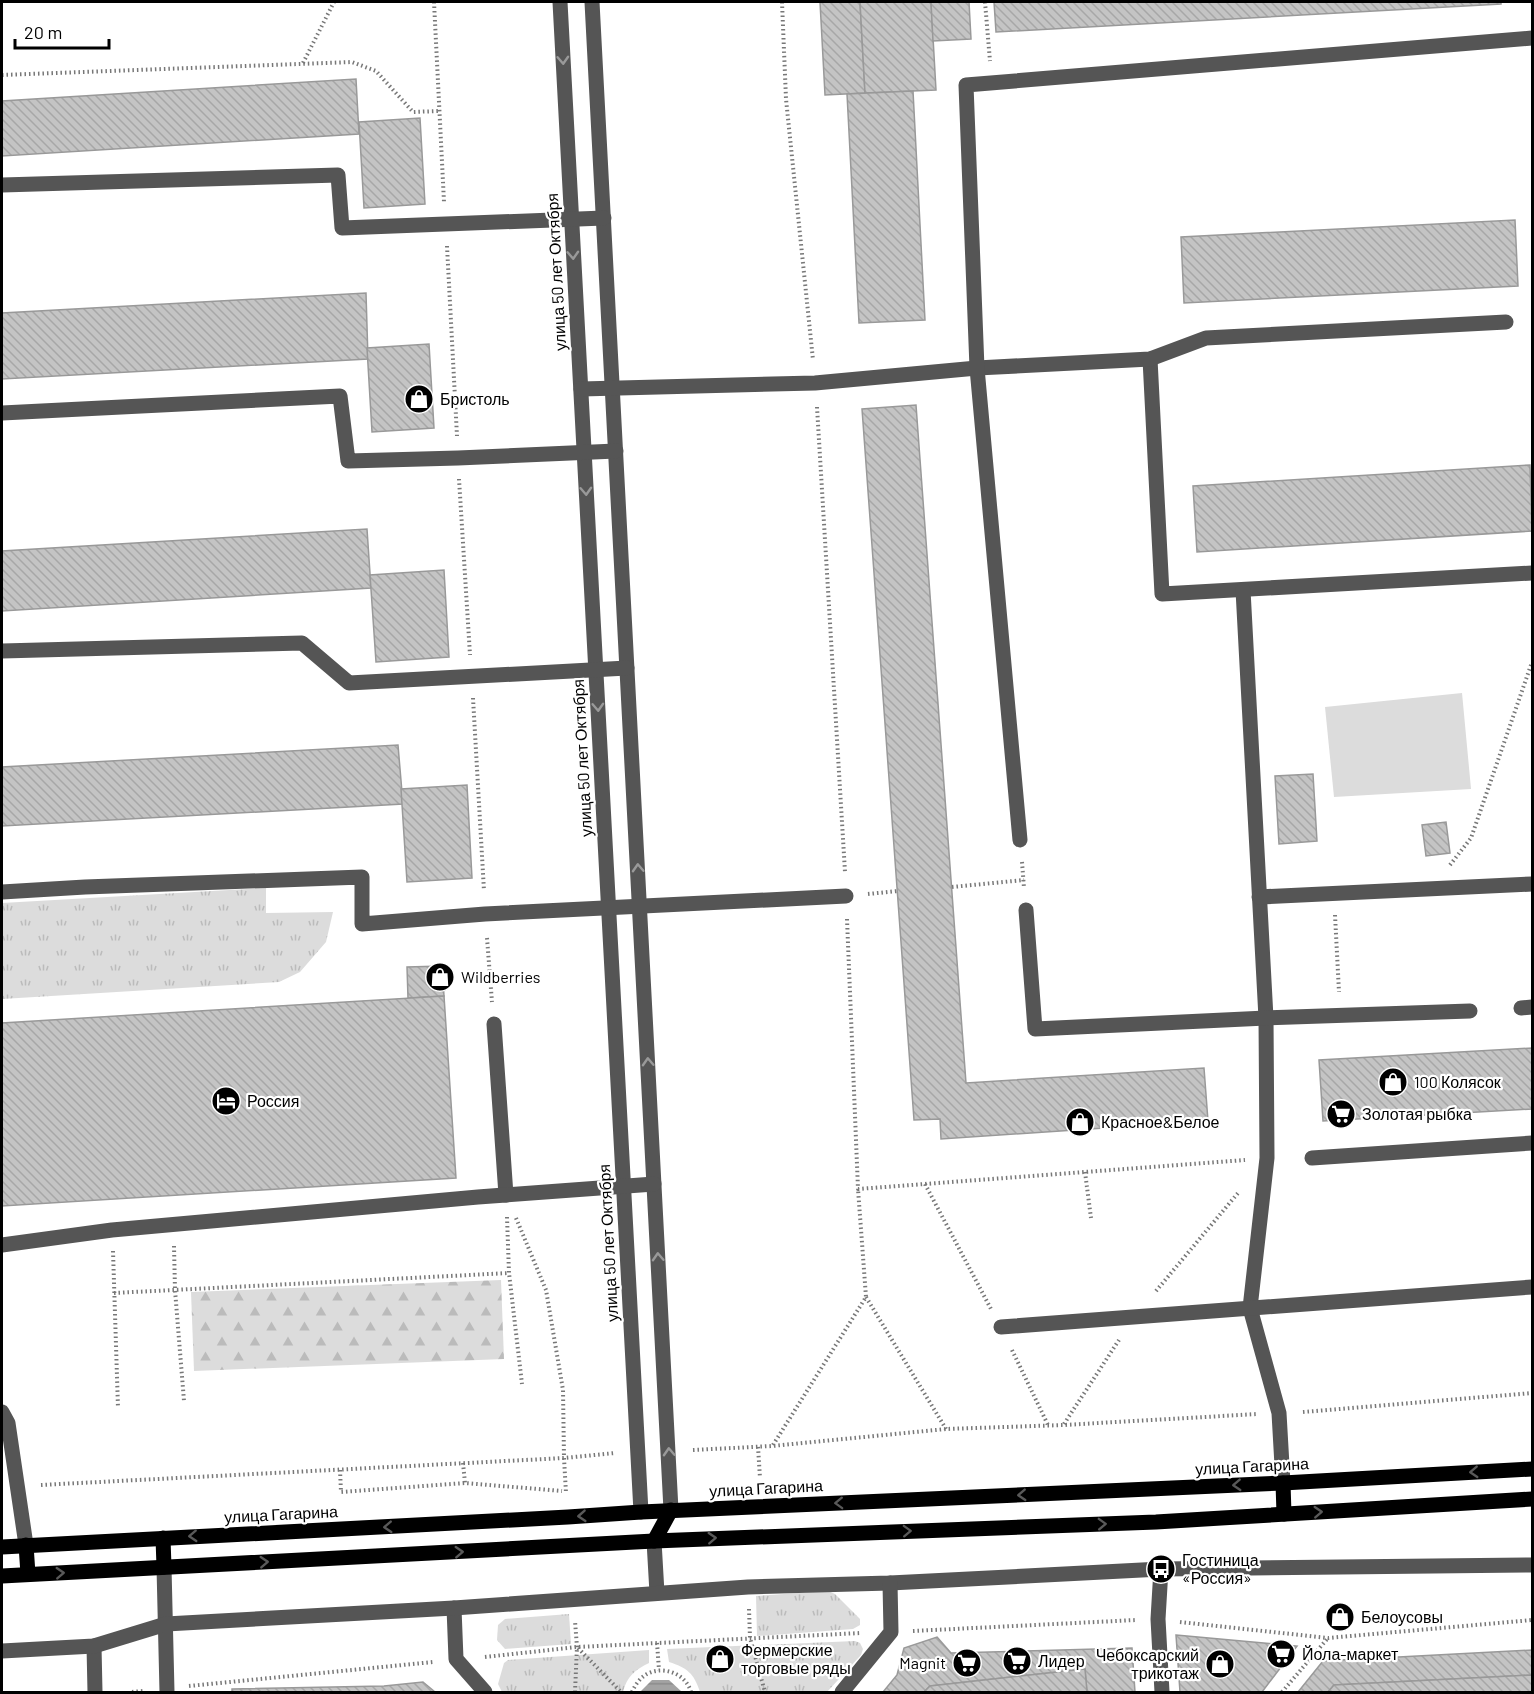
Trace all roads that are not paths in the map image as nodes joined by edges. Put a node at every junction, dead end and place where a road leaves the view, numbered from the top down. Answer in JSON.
{"nodes":[{"id":1,"x":560,"y":2,"type":"edge"},
{"id":2,"x":592,"y":2,"type":"edge"},
{"id":3,"x":1533,"y":38,"type":"edge"},
{"id":4,"x":2,"y":185,"type":"edge"},
{"id":5,"x":604,"y":218,"type":"junction"},
{"id":6,"x":571,"y":219,"type":"junction"},
{"id":7,"x":1506,"y":322,"type":"dead end"},
{"id":8,"x":1150,"y":359,"type":"junction"},
{"id":9,"x":977,"y":368,"type":"junction"},
{"id":10,"x":612,"y":388,"type":"junction"},
{"id":11,"x":581,"y":390,"type":"junction"},
{"id":12,"x":2,"y":412,"type":"edge"},
{"id":13,"x":616,"y":451,"type":"junction"},
{"id":14,"x":584,"y":453,"type":"junction"},
{"id":15,"x":1533,"y":573,"type":"edge"},
{"id":16,"x":1243,"y":590,"type":"junction"},
{"id":17,"x":2,"y":651,"type":"edge"},
{"id":18,"x":627,"y":668,"type":"junction"},
{"id":19,"x":596,"y":669,"type":"junction"},
{"id":20,"x":1020,"y":840,"type":"road end"},
{"id":21,"x":1533,"y":884,"type":"edge"},
{"id":22,"x":2,"y":892,"type":"edge"},
{"id":23,"x":846,"y":896,"type":"road end"},
{"id":24,"x":1259,"y":897,"type":"junction"},
{"id":25,"x":640,"y":907,"type":"junction"},
{"id":26,"x":609,"y":908,"type":"junction"},
{"id":27,"x":1026,"y":910,"type":"road end"},
{"id":28,"x":1470,"y":1011,"type":"dead end"},
{"id":29,"x":1266,"y":1018,"type":"junction"},
{"id":30,"x":494,"y":1024,"type":"road end"},
{"id":31,"x":1533,"y":1143,"type":"edge"},
{"id":32,"x":1312,"y":1158,"type":"dead end"},
{"id":33,"x":654,"y":1184,"type":"junction"},
{"id":34,"x":623,"y":1185,"type":"junction"},
{"id":35,"x":506,"y":1195,"type":"junction"},
{"id":36,"x":2,"y":1245,"type":"edge"},
{"id":37,"x":1533,"y":1287,"type":"edge"},
{"id":38,"x":1250,"y":1308,"type":"junction"},
{"id":39,"x":1001,"y":1327,"type":"road end"},
{"id":40,"x":4,"y":1419,"type":"edge"},
{"id":41,"x":1533,"y":1469,"type":"edge"},
{"id":42,"x":1283,"y":1483,"type":"junction"},
{"id":43,"x":1533,"y":1499,"type":"edge"},
{"id":44,"x":671,"y":1510,"type":"junction"},
{"id":45,"x":640,"y":1512,"type":"junction"},
{"id":46,"x":1284,"y":1514,"type":"junction"},
{"id":47,"x":163,"y":1538,"type":"junction"},
{"id":48,"x":654,"y":1541,"type":"junction"},
{"id":49,"x":26,"y":1545,"type":"junction"},
{"id":50,"x":2,"y":1547,"type":"edge"},
{"id":51,"x":1533,"y":1565,"type":"edge"},
{"id":52,"x":164,"y":1568,"type":"junction"},
{"id":53,"x":1161,"y":1569,"type":"junction"},
{"id":54,"x":28,"y":1574,"type":"junction"},
{"id":55,"x":2,"y":1576,"type":"edge"},
{"id":56,"x":890,"y":1583,"type":"junction"},
{"id":57,"x":657,"y":1593,"type":"junction"},
{"id":58,"x":454,"y":1608,"type":"junction"},
{"id":59,"x":166,"y":1624,"type":"junction"},
{"id":60,"x":94,"y":1646,"type":"junction"},
{"id":61,"x":2,"y":1651,"type":"edge"},
{"id":62,"x":167,"y":1690,"type":"edge"},
{"id":63,"x":95,"y":1692,"type":"edge"},
{"id":64,"x":485,"y":1692,"type":"edge"},
{"id":65,"x":842,"y":1692,"type":"edge"},
{"id":66,"x":1162,"y":1692,"type":"edge"}],
"edges":[{"from":1,"to":6,"type":"street","name":"улица 50 лет Октября","one_way":true},
{"from":2,"to":5,"type":"street"},
{"from":3,"to":9,"type":"street"},
{"from":4,"to":6,"type":"street"},
{"from":5,"to":6,"type":"street"},
{"from":5,"to":10,"type":"street"},
{"from":6,"to":11,"type":"street","name":"улица 50 лет Октября","one_way":true},
{"from":7,"to":8,"type":"street"},
{"from":8,"to":9,"type":"street"},
{"from":8,"to":16,"type":"street"},
{"from":9,"to":10,"type":"street"},
{"from":9,"to":20,"type":"street"},
{"from":10,"to":11,"type":"street"},
{"from":10,"to":13,"type":"street"},
{"from":11,"to":14,"type":"street","name":"улица 50 лет Октября"},
{"from":12,"to":14,"type":"street"},
{"from":13,"to":14,"type":"street"},
{"from":13,"to":18,"type":"street"},
{"from":14,"to":19,"type":"street","name":"улица 50 лет Октября","one_way":true},
{"from":15,"to":16,"type":"street"},
{"from":16,"to":24,"type":"street"},
{"from":17,"to":19,"type":"street"},
{"from":18,"to":19,"type":"street"},
{"from":25,"to":18,"type":"street","one_way":true},
{"from":19,"to":26,"type":"street","name":"улица 50 лет Октября","one_way":true},
{"from":21,"to":24,"type":"street"},
{"from":22,"to":26,"type":"street"},
{"from":23,"to":25,"type":"street"},
{"from":24,"to":29,"type":"street"},
{"from":25,"to":26,"type":"street"},
{"from":33,"to":25,"type":"street","one_way":true},
{"from":26,"to":34,"type":"street","name":"улица 50 лет Октября"},
{"from":27,"to":29,"type":"street"},
{"from":28,"to":29,"type":"street"},
{"from":29,"to":38,"type":"street"},
{"from":30,"to":35,"type":"street"},
{"from":31,"to":32,"type":"street"},
{"from":33,"to":34,"type":"street"},
{"from":44,"to":33,"type":"street","one_way":true},
{"from":34,"to":35,"type":"street"},
{"from":34,"to":45,"type":"street","name":"улица 50 лет Октября"},
{"from":35,"to":36,"type":"street"},
{"from":37,"to":38,"type":"street"},
{"from":38,"to":39,"type":"street"},
{"from":38,"to":42,"type":"street"},
{"from":40,"to":49,"type":"street"},
{"from":41,"to":42,"type":"main road","name":"улица Гагарина","one_way":true},
{"from":42,"to":44,"type":"main road","name":"улица Гагарина","one_way":true},
{"from":42,"to":46,"type":"main road"},
{"from":46,"to":43,"type":"main road","one_way":true},
{"from":44,"to":45,"type":"main road","name":"улица Гагарина"},
{"from":44,"to":48,"type":"main road"},
{"from":45,"to":47,"type":"main road","name":"улица Гагарина","one_way":true},
{"from":45,"to":48,"type":"main road"},
{"from":48,"to":46,"type":"main road","one_way":true},
{"from":47,"to":49,"type":"main road","name":"улица Гагарина"},
{"from":47,"to":52,"type":"main road"},
{"from":52,"to":48,"type":"main road","one_way":true},
{"from":48,"to":57,"type":"street"},
{"from":49,"to":50,"type":"main road","name":"улица Гагарина"},
{"from":49,"to":54,"type":"main road"},
{"from":51,"to":53,"type":"street"},
{"from":54,"to":52,"type":"main road","one_way":true},
{"from":52,"to":59,"type":"street"},
{"from":53,"to":56,"type":"street"},
{"from":53,"to":66,"type":"street"},
{"from":54,"to":55,"type":"main road"},
{"from":56,"to":57,"type":"street"},
{"from":56,"to":65,"type":"street"},
{"from":57,"to":58,"type":"street"},
{"from":58,"to":59,"type":"street"},
{"from":58,"to":64,"type":"street"},
{"from":59,"to":60,"type":"street"},
{"from":59,"to":62,"type":"street"},
{"from":60,"to":61,"type":"street"},
{"from":60,"to":63,"type":"street"}]}
